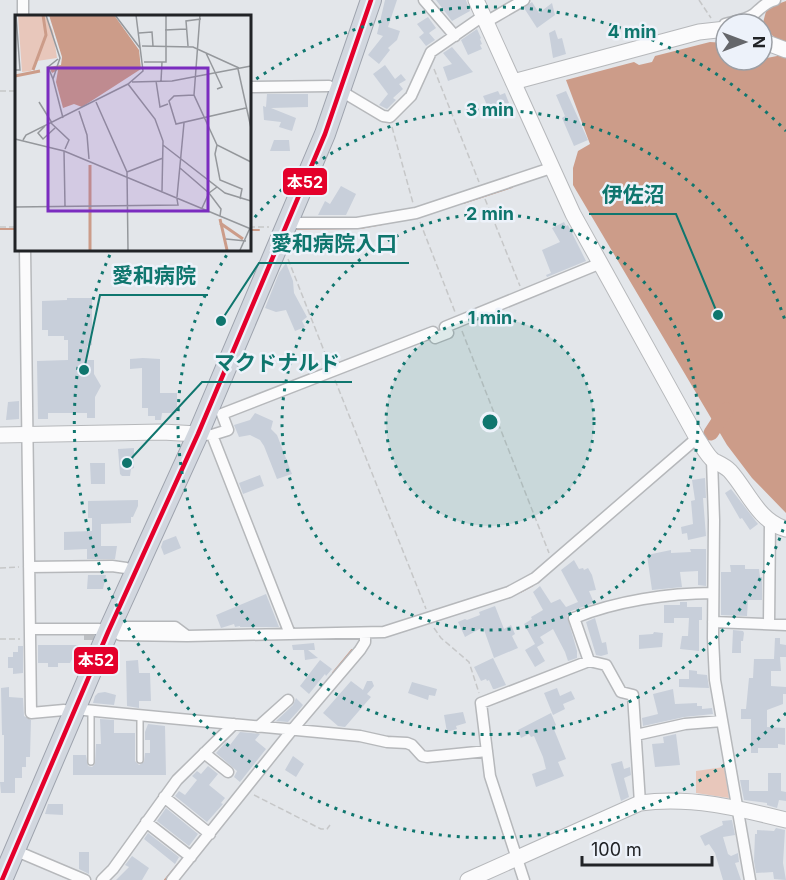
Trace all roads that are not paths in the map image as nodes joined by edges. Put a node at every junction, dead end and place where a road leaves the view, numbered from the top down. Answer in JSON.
{"nodes":[{"id":1,"x":357,"y":0,"type":"edge"},
{"id":2,"x":370,"y":0,"type":"edge"},
{"id":3,"x":424,"y":0,"type":"edge"},
{"id":4,"x":476,"y":0,"type":"edge"},
{"id":5,"x":524,"y":0,"type":"edge"},
{"id":6,"x":772,"y":1,"type":"edge"},
{"id":7,"x":757,"y":12,"type":"edge"},
{"id":8,"x":485,"y":19,"type":"junction"},
{"id":9,"x":714,"y":30,"type":"edge"},
{"id":10,"x":455,"y":36,"type":"junction"},
{"id":11,"x":513,"y":82,"type":"junction"},
{"id":12,"x":250,"y":87,"type":"edge"},
{"id":13,"x":335,"y":89,"type":"junction"},
{"id":14,"x":551,"y":168,"type":"junction"},
{"id":15,"x":278,"y":232,"type":"junction"},
{"id":16,"x":26,"y":250,"type":"edge"},
{"id":17,"x":601,"y":263,"type":"junction"},
{"id":18,"x":26,"y":434,"type":"junction"},
{"id":19,"x":198,"y":434,"type":"junction"},
{"id":20,"x":0,"y":435,"type":"edge"},
{"id":21,"x":697,"y":438,"type":"junction"},
{"id":22,"x":712,"y":459,"type":"junction"},
{"id":23,"x":770,"y":522,"type":"junction"},
{"id":24,"x":786,"y":528,"type":"edge"},
{"id":25,"x":29,"y":567,"type":"junction"},
{"id":26,"x":126,"y":568,"type":"junction"},
{"id":27,"x":713,"y":593,"type":"junction"},
{"id":28,"x":713,"y":622,"type":"junction"},
{"id":29,"x":769,"y":624,"type":"junction"},
{"id":30,"x":786,"y":625,"type":"edge"},
{"id":31,"x":103,"y":631,"type":"junction"},
{"id":32,"x":365,"y":633,"type":"junction"},
{"id":33,"x":290,"y":634,"type":"junction"},
{"id":34,"x":30,"y":635,"type":"junction"},
{"id":35,"x":589,"y":661,"type":"junction"},
{"id":36,"x":288,"y":700,"type":"dead end"},
{"id":37,"x":76,"y":710,"type":"junction"},
{"id":38,"x":140,"y":716,"type":"junction"},
{"id":39,"x":722,"y":721,"type":"junction"},
{"id":40,"x":234,"y":724,"type":"junction"},
{"id":41,"x":258,"y":727,"type":"junction"},
{"id":42,"x":292,"y":730,"type":"junction"},
{"id":43,"x":636,"y":735,"type":"junction"},
{"id":44,"x":487,"y":751,"type":"junction"},
{"id":45,"x":204,"y":753,"type":"junction"},
{"id":46,"x":140,"y":760,"type":"dead end"},
{"id":47,"x":91,"y":762,"type":"dead end"},
{"id":48,"x":228,"y":772,"type":"dead end"},
{"id":49,"x":164,"y":797,"type":"junction"},
{"id":50,"x":640,"y":803,"type":"junction"},
{"id":51,"x":737,"y":808,"type":"junction"},
{"id":52,"x":786,"y":819,"type":"edge"},
{"id":53,"x":146,"y":822,"type":"junction"},
{"id":54,"x":206,"y":832,"type":"junction"},
{"id":55,"x":7,"y":853,"type":"edge"},
{"id":56,"x":187,"y":855,"type":"junction"},
{"id":57,"x":516,"y":859,"type":"junction"},
{"id":58,"x":2,"y":880,"type":"edge"},
{"id":59,"x":85,"y":880,"type":"edge"},
{"id":60,"x":102,"y":880,"type":"edge"},
{"id":61,"x":172,"y":880,"type":"edge"},
{"id":62,"x":468,"y":880,"type":"edge"},
{"id":63,"x":524,"y":880,"type":"edge"},
{"id":64,"x":750,"y":880,"type":"edge"}],
"edges":[{"from":1,"to":13,"type":"highway"},
{"from":2,"to":13,"type":"highway"},
{"from":3,"to":10,"type":"street"},
{"from":4,"to":8,"type":"street"},
{"from":5,"to":8,"type":"street"},
{"from":6,"to":7,"type":"street"},
{"from":8,"to":10,"type":"street"},
{"from":8,"to":11,"type":"street"},
{"from":9,"to":11,"type":"street"},
{"from":10,"to":13,"type":"street"},
{"from":11,"to":14,"type":"street"},
{"from":12,"to":13,"type":"street"},
{"from":13,"to":15,"type":"highway"},
{"from":14,"to":15,"type":"street"},
{"from":14,"to":17,"type":"street"},
{"from":15,"to":19,"type":"highway"},
{"from":16,"to":18,"type":"street"},
{"from":17,"to":19,"type":"street"},
{"from":17,"to":21,"type":"street"},
{"from":18,"to":19,"type":"street"},
{"from":18,"to":20,"type":"street"},
{"from":18,"to":25,"type":"street"},
{"from":19,"to":26,"type":"highway"},
{"from":19,"to":31,"type":"highway"},
{"from":19,"to":33,"type":"street"},
{"from":21,"to":22,"type":"street"},
{"from":21,"to":32,"type":"street"},
{"from":22,"to":23,"type":"street"},
{"from":22,"to":27,"type":"street"},
{"from":23,"to":24,"type":"street"},
{"from":23,"to":29,"type":"street"},
{"from":25,"to":26,"type":"street"},
{"from":25,"to":34,"type":"street"},
{"from":26,"to":31,"type":"highway"},
{"from":27,"to":28,"type":"street"},
{"from":27,"to":35,"type":"street"},
{"from":28,"to":29,"type":"street"},
{"from":28,"to":39,"type":"street"},
{"from":29,"to":30,"type":"street"},
{"from":31,"to":33,"type":"street"},
{"from":31,"to":34,"type":"street"},
{"from":31,"to":34,"type":"street"},
{"from":31,"to":37,"type":"highway"},
{"from":32,"to":33,"type":"street"},
{"from":32,"to":42,"type":"street"},
{"from":34,"to":37,"type":"street"},
{"from":35,"to":43,"type":"street"},
{"from":35,"to":44,"type":"street"},
{"from":36,"to":41,"type":"street"},
{"from":37,"to":38,"type":"street"},
{"from":37,"to":47,"type":"lane"},
{"from":37,"to":55,"type":"highway"},
{"from":38,"to":40,"type":"street"},
{"from":38,"to":46,"type":"lane"},
{"from":39,"to":43,"type":"street"},
{"from":39,"to":51,"type":"street"},
{"from":40,"to":41,"type":"street"},
{"from":40,"to":45,"type":"street"},
{"from":41,"to":42,"type":"street"},
{"from":42,"to":44,"type":"street"},
{"from":42,"to":54,"type":"street"},
{"from":43,"to":50,"type":"street"},
{"from":44,"to":57,"type":"street"},
{"from":45,"to":48,"type":"street"},
{"from":45,"to":49,"type":"street"},
{"from":49,"to":53,"type":"street"},
{"from":49,"to":54,"type":"street"},
{"from":50,"to":51,"type":"street"},
{"from":50,"to":57,"type":"street"},
{"from":51,"to":52,"type":"street"},
{"from":51,"to":64,"type":"street"},
{"from":53,"to":56,"type":"street"},
{"from":53,"to":60,"type":"street"},
{"from":54,"to":56,"type":"street"},
{"from":55,"to":58,"type":"highway"},
{"from":55,"to":59,"type":"street"},
{"from":56,"to":61,"type":"street"},
{"from":57,"to":62,"type":"street"},
{"from":57,"to":63,"type":"street"}]}
